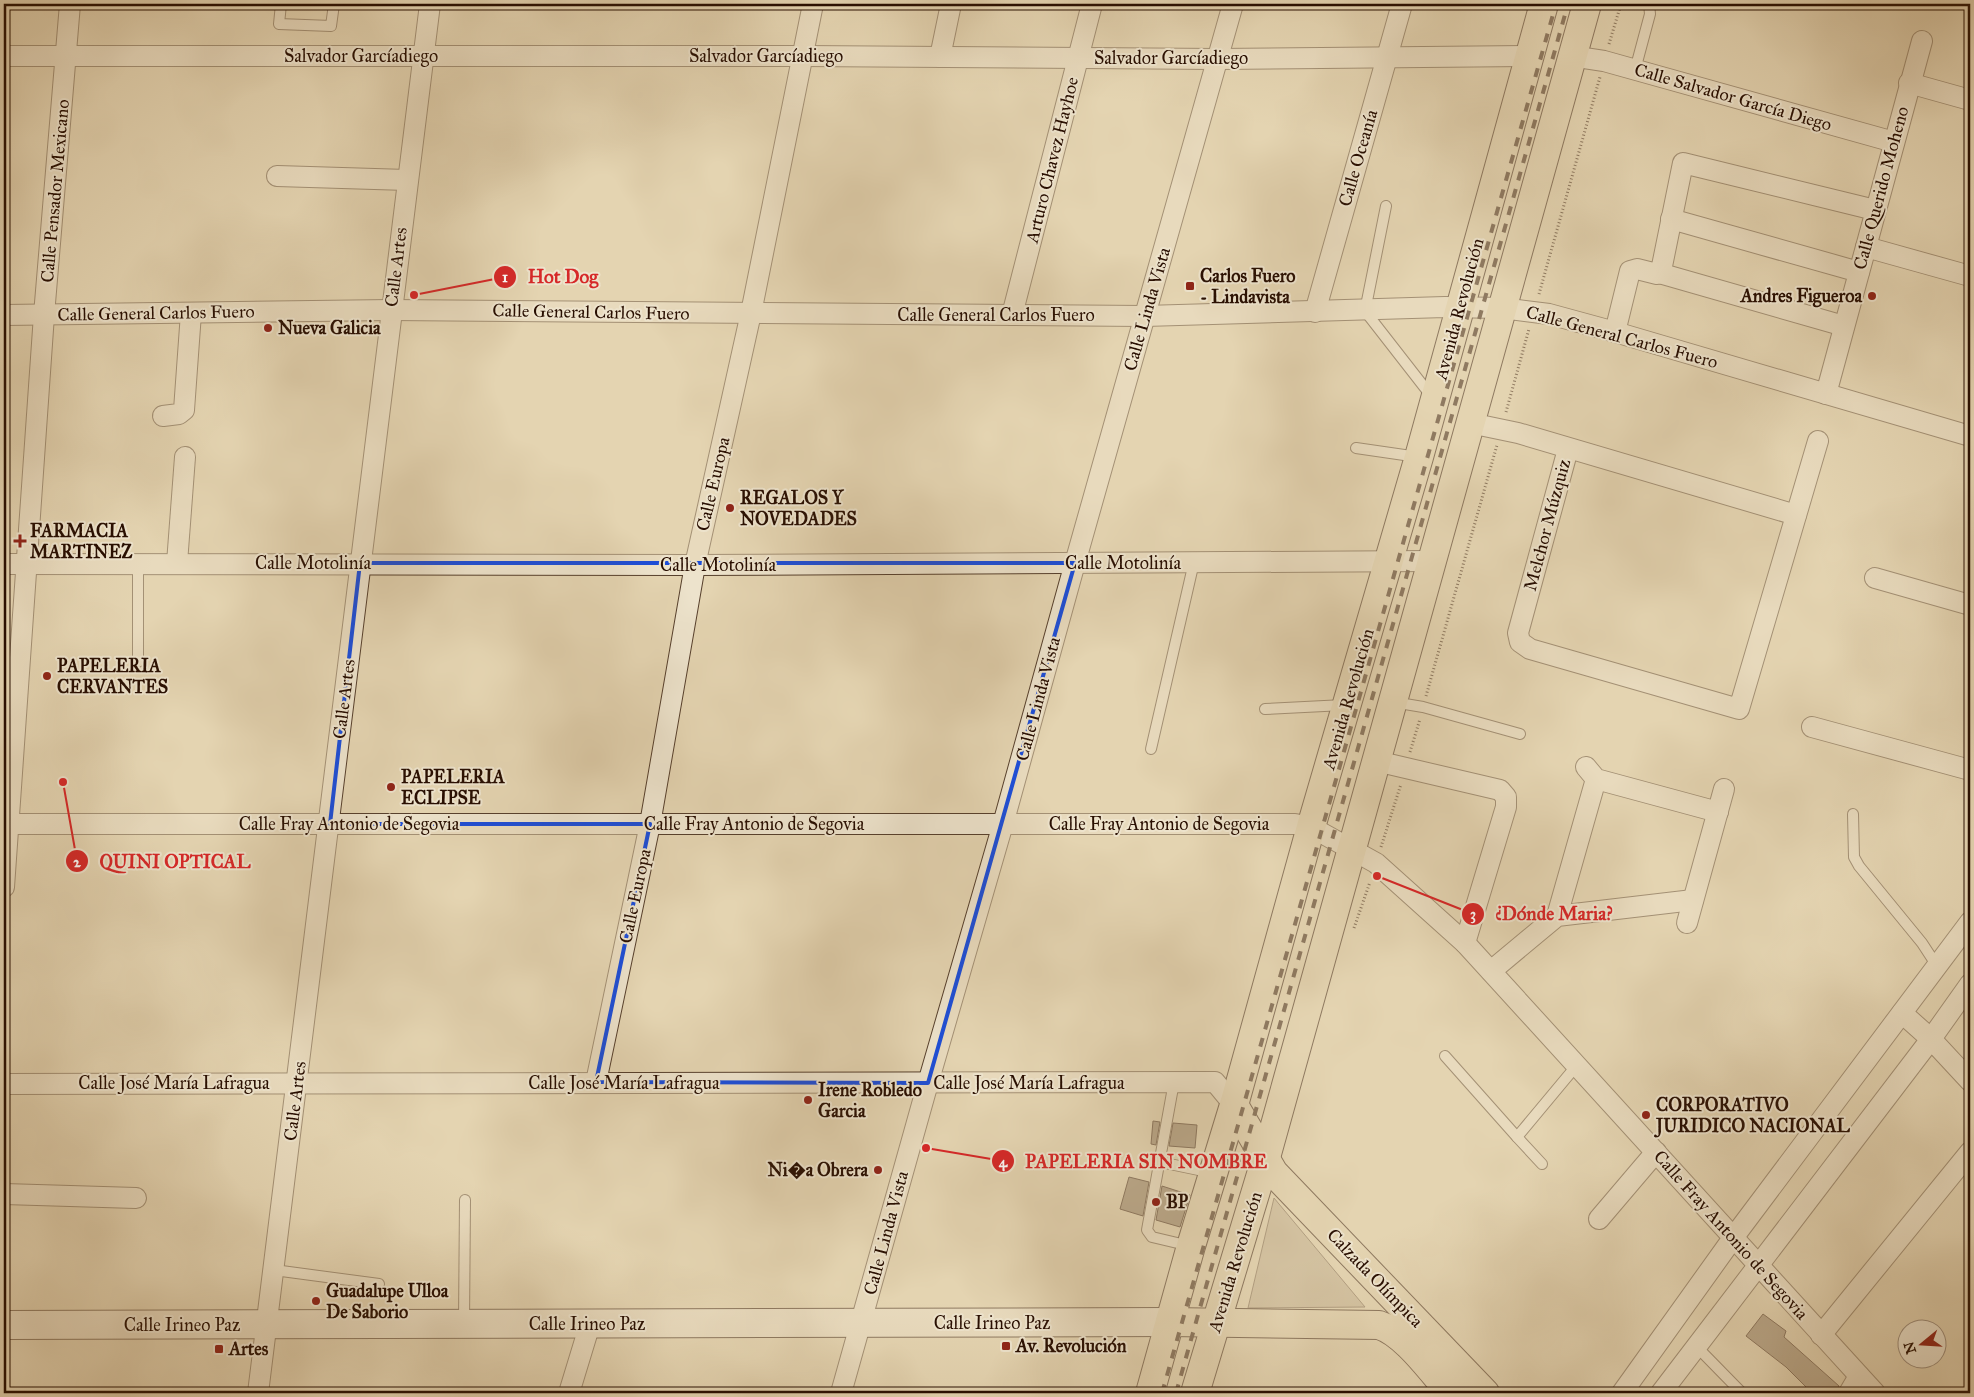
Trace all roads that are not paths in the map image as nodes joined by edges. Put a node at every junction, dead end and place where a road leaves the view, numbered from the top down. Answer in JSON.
{"nodes":[{"id":1,"x":70,"y":4,"type":"edge"},
{"id":2,"x":281,"y":4,"type":"edge"},
{"id":3,"x":334,"y":4,"type":"edge"},
{"id":4,"x":430,"y":4,"type":"edge"},
{"id":5,"x":813,"y":4,"type":"edge"},
{"id":6,"x":951,"y":4,"type":"edge"},
{"id":7,"x":1092,"y":4,"type":"edge"},
{"id":8,"x":1233,"y":4,"type":"edge"},
{"id":9,"x":1402,"y":4,"type":"edge"},
{"id":10,"x":1544,"y":4,"type":"edge"},
{"id":11,"x":1587,"y":4,"type":"edge"},
{"id":12,"x":1649,"y":4,"type":"edge"},
{"id":13,"x":1922,"y":42,"type":"dead end"},
{"id":14,"x":4,"y":56,"type":"edge"},
{"id":15,"x":66,"y":56,"type":"junction"},
{"id":16,"x":423,"y":56,"type":"junction"},
{"id":17,"x":803,"y":56,"type":"junction"},
{"id":18,"x":1529,"y":56,"type":"junction"},
{"id":19,"x":1571,"y":56,"type":"junction"},
{"id":20,"x":940,"y":57,"type":"junction"},
{"id":21,"x":1078,"y":58,"type":"junction"},
{"id":22,"x":1386,"y":58,"type":"junction"},
{"id":23,"x":1218,"y":59,"type":"junction"},
{"id":24,"x":1635,"y":70,"type":"junction"},
{"id":25,"x":1909,"y":83,"type":"junction"},
{"id":26,"x":1970,"y":100,"type":"edge"},
{"id":27,"x":1894,"y":142,"type":"junction"},
{"id":28,"x":277,"y":176,"type":"dead end"},
{"id":29,"x":407,"y":180,"type":"junction"},
{"id":30,"x":1386,"y":206,"type":"dead end"},
{"id":31,"x":1875,"y":210,"type":"junction"},
{"id":32,"x":1671,"y":219,"type":"junction"},
{"id":33,"x":1866,"y":247,"type":"junction"},
{"id":34,"x":1859,"y":272,"type":"junction"},
{"id":35,"x":1659,"y":273,"type":"junction"},
{"id":36,"x":1970,"y":276,"type":"edge"},
{"id":37,"x":1459,"y":307,"type":"junction"},
{"id":38,"x":1502,"y":308,"type":"junction"},
{"id":39,"x":391,"y":310,"type":"junction"},
{"id":40,"x":1366,"y":311,"type":"junction"},
{"id":41,"x":1315,"y":312,"type":"junction"},
{"id":42,"x":191,"y":313,"type":"junction"},
{"id":43,"x":751,"y":313,"type":"junction"},
{"id":44,"x":4,"y":315,"type":"edge"},
{"id":45,"x":44,"y":315,"type":"junction"},
{"id":46,"x":1012,"y":315,"type":"junction"},
{"id":47,"x":1144,"y":316,"type":"junction"},
{"id":48,"x":1844,"y":326,"type":"junction"},
{"id":49,"x":1615,"y":332,"type":"junction"},
{"id":50,"x":1826,"y":394,"type":"junction"},
{"id":51,"x":1434,"y":400,"type":"junction"},
{"id":52,"x":163,"y":416,"type":"dead end"},
{"id":53,"x":1470,"y":423,"type":"junction"},
{"id":54,"x":1970,"y":436,"type":"edge"},
{"id":55,"x":1818,"y":441,"type":"dead end"},
{"id":56,"x":1356,"y":448,"type":"dead end"},
{"id":57,"x":1568,"y":449,"type":"junction"},
{"id":58,"x":185,"y":457,"type":"dead end"},
{"id":59,"x":1419,"y":457,"type":"junction"},
{"id":60,"x":1796,"y":514,"type":"junction"},
{"id":61,"x":1388,"y":561,"type":"junction"},
{"id":62,"x":1432,"y":561,"type":"junction"},
{"id":63,"x":1194,"y":562,"type":"junction"},
{"id":64,"x":360,"y":563,"type":"junction"},
{"id":65,"x":1075,"y":563,"type":"junction"},
{"id":66,"x":4,"y":564,"type":"edge"},
{"id":67,"x":26,"y":564,"type":"junction"},
{"id":68,"x":138,"y":564,"type":"junction"},
{"id":69,"x":177,"y":564,"type":"junction"},
{"id":70,"x":695,"y":565,"type":"junction"},
{"id":71,"x":1875,"y":578,"type":"dead end"},
{"id":72,"x":1970,"y":605,"type":"edge"},
{"id":73,"x":138,"y":662,"type":"dead end"},
{"id":74,"x":1391,"y":702,"type":"junction"},
{"id":75,"x":1347,"y":705,"type":"junction"},
{"id":76,"x":1265,"y":709,"type":"dead end"},
{"id":77,"x":1812,"y":727,"type":"dead end"},
{"id":78,"x":1520,"y":734,"type":"dead end"},
{"id":79,"x":1152,"y":749,"type":"dead end"},
{"id":80,"x":1376,"y":761,"type":"junction"},
{"id":81,"x":1970,"y":770,"type":"edge"},
{"id":82,"x":1724,"y":789,"type":"dead end"},
{"id":83,"x":1718,"y":812,"type":"junction"},
{"id":84,"x":1853,"y":814,"type":"dead end"},
{"id":85,"x":6,"y":824,"type":"edge"},
{"id":86,"x":330,"y":824,"type":"junction"},
{"id":87,"x":650,"y":824,"type":"junction"},
{"id":88,"x":1004,"y":824,"type":"junction"},
{"id":89,"x":1311,"y":827,"type":"junction"},
{"id":90,"x":1351,"y":851,"type":"junction"},
{"id":91,"x":4,"y":887,"type":"edge"},
{"id":92,"x":1693,"y":900,"type":"junction"},
{"id":93,"x":1556,"y":916,"type":"junction"},
{"id":94,"x":1970,"y":922,"type":"edge"},
{"id":95,"x":1687,"y":923,"type":"dead end"},
{"id":96,"x":1465,"y":943,"type":"junction"},
{"id":97,"x":1937,"y":966,"type":"junction"},
{"id":98,"x":1491,"y":971,"type":"junction"},
{"id":99,"x":1970,"y":984,"type":"edge"},
{"id":100,"x":1902,"y":1013,"type":"junction"},
{"id":101,"x":1932,"y":1039,"type":"junction"},
{"id":102,"x":1444,"y":1056,"type":"dead end"},
{"id":103,"x":1576,"y":1064,"type":"junction"},
{"id":104,"x":1970,"y":1081,"type":"edge"},
{"id":105,"x":596,"y":1082,"type":"junction"},
{"id":106,"x":1174,"y":1082,"type":"junction"},
{"id":107,"x":298,"y":1083,"type":"junction"},
{"id":108,"x":928,"y":1083,"type":"junction"},
{"id":109,"x":4,"y":1084,"type":"edge"},
{"id":110,"x":1234,"y":1105,"type":"junction"},
{"id":111,"x":1517,"y":1137,"type":"junction"},
{"id":112,"x":1656,"y":1152,"type":"junction"},
{"id":113,"x":1970,"y":1152,"type":"edge"},
{"id":114,"x":1160,"y":1162,"type":"junction"},
{"id":115,"x":1265,"y":1162,"type":"junction"},
{"id":116,"x":1542,"y":1164,"type":"dead end"},
{"id":117,"x":1214,"y":1173,"type":"junction"},
{"id":118,"x":4,"y":1194,"type":"edge"},
{"id":119,"x":136,"y":1198,"type":"dead end"},
{"id":120,"x":466,"y":1200,"type":"dead end"},
{"id":121,"x":1600,"y":1219,"type":"dead end"},
{"id":122,"x":1733,"y":1238,"type":"junction"},
{"id":123,"x":1191,"y":1246,"type":"junction"},
{"id":124,"x":1757,"y":1264,"type":"junction"},
{"id":125,"x":274,"y":1270,"type":"junction"},
{"id":126,"x":378,"y":1284,"type":"dead end"},
{"id":127,"x":1170,"y":1322,"type":"junction"},
{"id":128,"x":1216,"y":1322,"type":"junction"},
{"id":129,"x":861,"y":1323,"type":"junction"},
{"id":130,"x":464,"y":1324,"type":"junction"},
{"id":131,"x":590,"y":1324,"type":"junction"},
{"id":132,"x":4,"y":1325,"type":"edge"},
{"id":133,"x":268,"y":1325,"type":"junction"},
{"id":134,"x":1821,"y":1335,"type":"junction"},
{"id":135,"x":1696,"y":1346,"type":"junction"},
{"id":136,"x":1854,"y":1385,"type":"edge"},
{"id":137,"x":258,"y":1393,"type":"edge"},
{"id":138,"x":568,"y":1393,"type":"edge"},
{"id":139,"x":841,"y":1393,"type":"edge"},
{"id":140,"x":1150,"y":1393,"type":"edge"},
{"id":141,"x":1195,"y":1393,"type":"edge"},
{"id":142,"x":1451,"y":1393,"type":"edge"},
{"id":143,"x":1485,"y":1393,"type":"edge"},
{"id":144,"x":1622,"y":1393,"type":"edge"},
{"id":145,"x":1661,"y":1393,"type":"edge"},
{"id":146,"x":1742,"y":1393,"type":"edge"},
{"id":147,"x":1874,"y":1393,"type":"edge"}],
"edges":[{"from":1,"to":15,"type":"street","name":"Calle Pensador Mexicano"},
{"from":2,"to":3,"type":"lane"},
{"from":4,"to":16,"type":"street","name":"Calle Artes"},
{"from":5,"to":17,"type":"street","name":"Calle Europa"},
{"from":6,"to":20,"type":"street"},
{"from":7,"to":21,"type":"street","name":"Arturo Chavez Hayhoe"},
{"from":8,"to":23,"type":"street","name":"Calle Linda Vista"},
{"from":9,"to":22,"type":"street","name":"Calle Oceanía"},
{"from":10,"to":18,"type":"main road","name":"Avenida Revolución"},
{"from":11,"to":19,"type":"main road","name":"Avenida Revolución"},
{"from":12,"to":24,"type":"lane"},
{"from":13,"to":25,"type":"street","name":"Calle Querido Moheno"},
{"from":14,"to":15,"type":"street","name":"Salvador Garcíadiego"},
{"from":15,"to":16,"type":"street","name":"Salvador Garcíadiego"},
{"from":15,"to":45,"type":"street","name":"Calle Pensador Mexicano"},
{"from":16,"to":17,"type":"street","name":"Salvador Garcíadiego"},
{"from":16,"to":29,"type":"street","name":"Calle Artes"},
{"from":17,"to":20,"type":"street","name":"Salvador Garcíadiego"},
{"from":17,"to":43,"type":"street","name":"Calle Europa"},
{"from":18,"to":22,"type":"street","name":"Salvador Garcíadiego"},
{"from":18,"to":37,"type":"main road","name":"Avenida Revolución"},
{"from":19,"to":24,"type":"street","name":"Calle Salvador García Diego"},
{"from":19,"to":38,"type":"main road","name":"Avenida Revolución"},
{"from":20,"to":21,"type":"street","name":"Salvador Garcíadiego"},
{"from":21,"to":23,"type":"street","name":"Salvador Garcíadiego"},
{"from":21,"to":46,"type":"street","name":"Arturo Chavez Hayhoe"},
{"from":22,"to":23,"type":"street","name":"Salvador Garcíadiego"},
{"from":22,"to":41,"type":"street","name":"Calle Oceanía"},
{"from":23,"to":47,"type":"street","name":"Calle Linda Vista"},
{"from":24,"to":27,"type":"street","name":"Calle Salvador García Diego"},
{"from":25,"to":26,"type":"street"},
{"from":25,"to":27,"type":"street","name":"Calle Querido Moheno"},
{"from":27,"to":31,"type":"street","name":"Calle Querido Moheno"},
{"from":28,"to":29,"type":"street"},
{"from":29,"to":39,"type":"street","name":"Calle Artes"},
{"from":30,"to":40,"type":"lane"},
{"from":31,"to":32,"type":"street"},
{"from":31,"to":33,"type":"street","name":"Calle Querido Moheno"},
{"from":32,"to":34,"type":"street"},
{"from":32,"to":35,"type":"street"},
{"from":33,"to":34,"type":"street","name":"Calle Querido Moheno"},
{"from":33,"to":36,"type":"street"},
{"from":34,"to":48,"type":"street","name":"Calle Querido Moheno"},
{"from":35,"to":48,"type":"street"},
{"from":35,"to":49,"type":"street"},
{"from":37,"to":38,"type":"street","name":"Calle General Carlos Fuero"},
{"from":37,"to":40,"type":"street","name":"Calle General Carlos Fuero"},
{"from":37,"to":51,"type":"main road","name":"Avenida Revolución"},
{"from":38,"to":49,"type":"street","name":"Calle General Carlos Fuero"},
{"from":38,"to":53,"type":"main road","name":"Avenida Revolución"},
{"from":39,"to":42,"type":"street","name":"Calle General Carlos Fuero"},
{"from":39,"to":43,"type":"street","name":"Calle General Carlos Fuero"},
{"from":39,"to":64,"type":"street","name":"Calle Artes"},
{"from":40,"to":41,"type":"street","name":"Calle General Carlos Fuero"},
{"from":40,"to":51,"type":"lane"},
{"from":41,"to":47,"type":"street","name":"Calle General Carlos Fuero"},
{"from":42,"to":45,"type":"street","name":"Calle General Carlos Fuero"},
{"from":42,"to":52,"type":"street"},
{"from":43,"to":46,"type":"street","name":"Calle General Carlos Fuero"},
{"from":43,"to":70,"type":"street","name":"Calle Europa"},
{"from":44,"to":45,"type":"street","name":"Calle General Carlos Fuero"},
{"from":45,"to":67,"type":"street","name":"Calle Pensador Mexicano"},
{"from":46,"to":47,"type":"street","name":"Calle General Carlos Fuero"},
{"from":47,"to":65,"type":"street","name":"Calle Linda Vista"},
{"from":48,"to":50,"type":"street","name":"Calle Querido Moheno"},
{"from":49,"to":50,"type":"street","name":"Calle General Carlos Fuero"},
{"from":50,"to":54,"type":"street","name":"Calle General Carlos Fuero"},
{"from":51,"to":59,"type":"main road","name":"Avenida Revolución"},
{"from":53,"to":57,"type":"street","name":"Melchor Múzquiz"},
{"from":53,"to":62,"type":"main road","name":"Avenida Revolución"},
{"from":55,"to":60,"type":"street"},
{"from":56,"to":59,"type":"lane"},
{"from":57,"to":60,"type":"street"},
{"from":57,"to":60,"type":"street","name":"Melchor Múzquiz"},
{"from":58,"to":69,"type":"street"},
{"from":59,"to":61,"type":"main road","name":"Avenida Revolución"},
{"from":61,"to":62,"type":"street","name":"Calle Motolinía"},
{"from":61,"to":63,"type":"street","name":"Calle Motolinía"},
{"from":61,"to":75,"type":"main road","name":"Avenida Revolución"},
{"from":62,"to":74,"type":"main road","name":"Avenida Revolución"},
{"from":63,"to":65,"type":"street","name":"Calle Motolinía"},
{"from":63,"to":79,"type":"lane"},
{"from":64,"to":69,"type":"street","name":"Calle Motolinía"},
{"from":64,"to":70,"type":"street","name":"Calle Motolinía"},
{"from":64,"to":86,"type":"street","name":"Calle Artes"},
{"from":65,"to":70,"type":"street","name":"Calle Motolinía"},
{"from":65,"to":88,"type":"street","name":"Calle Linda Vista"},
{"from":66,"to":67,"type":"street","name":"Calle Motolinía"},
{"from":67,"to":68,"type":"street","name":"Calle Motolinía"},
{"from":67,"to":85,"type":"street","name":"Calle Pensador Mexicano"},
{"from":68,"to":69,"type":"street","name":"Calle Motolinía"},
{"from":68,"to":73,"type":"lane"},
{"from":70,"to":87,"type":"street","name":"Calle Europa"},
{"from":71,"to":72,"type":"street"},
{"from":74,"to":78,"type":"lane"},
{"from":74,"to":80,"type":"main road","name":"Avenida Revolución"},
{"from":75,"to":76,"type":"lane"},
{"from":75,"to":89,"type":"main road","name":"Avenida Revolución"},
{"from":77,"to":81,"type":"street"},
{"from":80,"to":90,"type":"main road","name":"Avenida Revolución"},
{"from":80,"to":96,"type":"street"},
{"from":82,"to":83,"type":"street"},
{"from":83,"to":92,"type":"street"},
{"from":83,"to":93,"type":"street"},
{"from":84,"to":97,"type":"lane"},
{"from":85,"to":86,"type":"street","name":"Calle Fray Antonio de Segovia"},
{"from":85,"to":91,"type":"street","name":"Calle Pensador Mexicano"},
{"from":86,"to":87,"type":"street","name":"Calle Fray Antonio de Segovia"},
{"from":86,"to":107,"type":"street","name":"Calle Artes"},
{"from":87,"to":88,"type":"street","name":"Calle Fray Antonio de Segovia"},
{"from":87,"to":105,"type":"street","name":"Calle Europa"},
{"from":88,"to":89,"type":"street","name":"Calle Fray Antonio de Segovia"},
{"from":88,"to":108,"type":"street","name":"Calle Linda Vista"},
{"from":89,"to":90,"type":"street","name":"Calle Fray Antonio de Segovia"},
{"from":89,"to":110,"type":"main road","name":"Avenida Revolución"},
{"from":90,"to":96,"type":"street","name":"Calle Fray Antonio de Segovia"},
{"from":90,"to":115,"type":"main road","name":"Avenida Revolución"},
{"from":92,"to":93,"type":"street"},
{"from":92,"to":95,"type":"street"},
{"from":93,"to":98,"type":"street"},
{"from":94,"to":97,"type":"street"},
{"from":96,"to":98,"type":"street","name":"Calle Fray Antonio de Segovia"},
{"from":97,"to":100,"type":"street"},
{"from":98,"to":103,"type":"street","name":"Calle Fray Antonio de Segovia"},
{"from":99,"to":101,"type":"street"},
{"from":100,"to":101,"type":"street"},
{"from":100,"to":122,"type":"street"},
{"from":101,"to":104,"type":"street"},
{"from":101,"to":124,"type":"street"},
{"from":102,"to":111,"type":"lane"},
{"from":103,"to":111,"type":"lane"},
{"from":103,"to":112,"type":"street","name":"Calle Fray Antonio de Segovia"},
{"from":105,"to":107,"type":"street","name":"Calle José María Lafragua"},
{"from":105,"to":108,"type":"street","name":"Calle José María Lafragua"},
{"from":106,"to":108,"type":"street","name":"Calle José María Lafragua"},
{"from":106,"to":110,"type":"street","name":"Calle José María Lafragua"},
{"from":106,"to":114,"type":"lane"},
{"from":107,"to":109,"type":"street","name":"Calle José María Lafragua"},
{"from":107,"to":125,"type":"street","name":"Calle Artes"},
{"from":108,"to":129,"type":"street","name":"Calle Linda Vista"},
{"from":110,"to":115,"type":"main road","name":"Calzada Olímpica"},
{"from":110,"to":117,"type":"main road","name":"Avenida Revolución"},
{"from":111,"to":116,"type":"lane"},
{"from":112,"to":121,"type":"street"},
{"from":112,"to":122,"type":"street","name":"Calle Fray Antonio de Segovia"},
{"from":113,"to":134,"type":"street"},
{"from":114,"to":117,"type":"lane"},
{"from":114,"to":123,"type":"lane"},
{"from":115,"to":128,"type":"main road","name":"Avenida Revolución"},
{"from":115,"to":143,"type":"main road","name":"Calzada Olímpica"},
{"from":117,"to":123,"type":"main road","name":"Avenida Revolución"},
{"from":118,"to":119,"type":"street"},
{"from":120,"to":130,"type":"lane"},
{"from":122,"to":124,"type":"street","name":"Calle Fray Antonio de Segovia"},
{"from":122,"to":144,"type":"street"},
{"from":123,"to":127,"type":"main road","name":"Avenida Revolución"},
{"from":124,"to":134,"type":"street","name":"Calle Fray Antonio de Segovia"},
{"from":124,"to":135,"type":"street"},
{"from":125,"to":126,"type":"lane"},
{"from":125,"to":133,"type":"street","name":"Calle Artes"},
{"from":127,"to":128,"type":"main road","name":"Calzada Olímpica"},
{"from":127,"to":129,"type":"street","name":"Calle Irineo Paz"},
{"from":127,"to":140,"type":"main road","name":"Avenida Revolución"},
{"from":128,"to":141,"type":"main road","name":"Avenida Revolución"},
{"from":128,"to":142,"type":"main road","name":"Calzada Olímpica"},
{"from":129,"to":131,"type":"street","name":"Calle Irineo Paz"},
{"from":129,"to":139,"type":"street","name":"Calle Linda Vista"},
{"from":130,"to":131,"type":"street","name":"Calle Irineo Paz"},
{"from":130,"to":133,"type":"street","name":"Calle Irineo Paz"},
{"from":131,"to":138,"type":"street"},
{"from":132,"to":133,"type":"street","name":"Calle Irineo Paz"},
{"from":133,"to":137,"type":"street","name":"Calle Artes"},
{"from":134,"to":136,"type":"street","name":"Calle Fray Antonio de Segovia"},
{"from":135,"to":145,"type":"street"},
{"from":135,"to":146,"type":"lane"},
{"from":136,"to":147,"type":"street","name":"Calle Fray Antonio de Segovia"}]}
